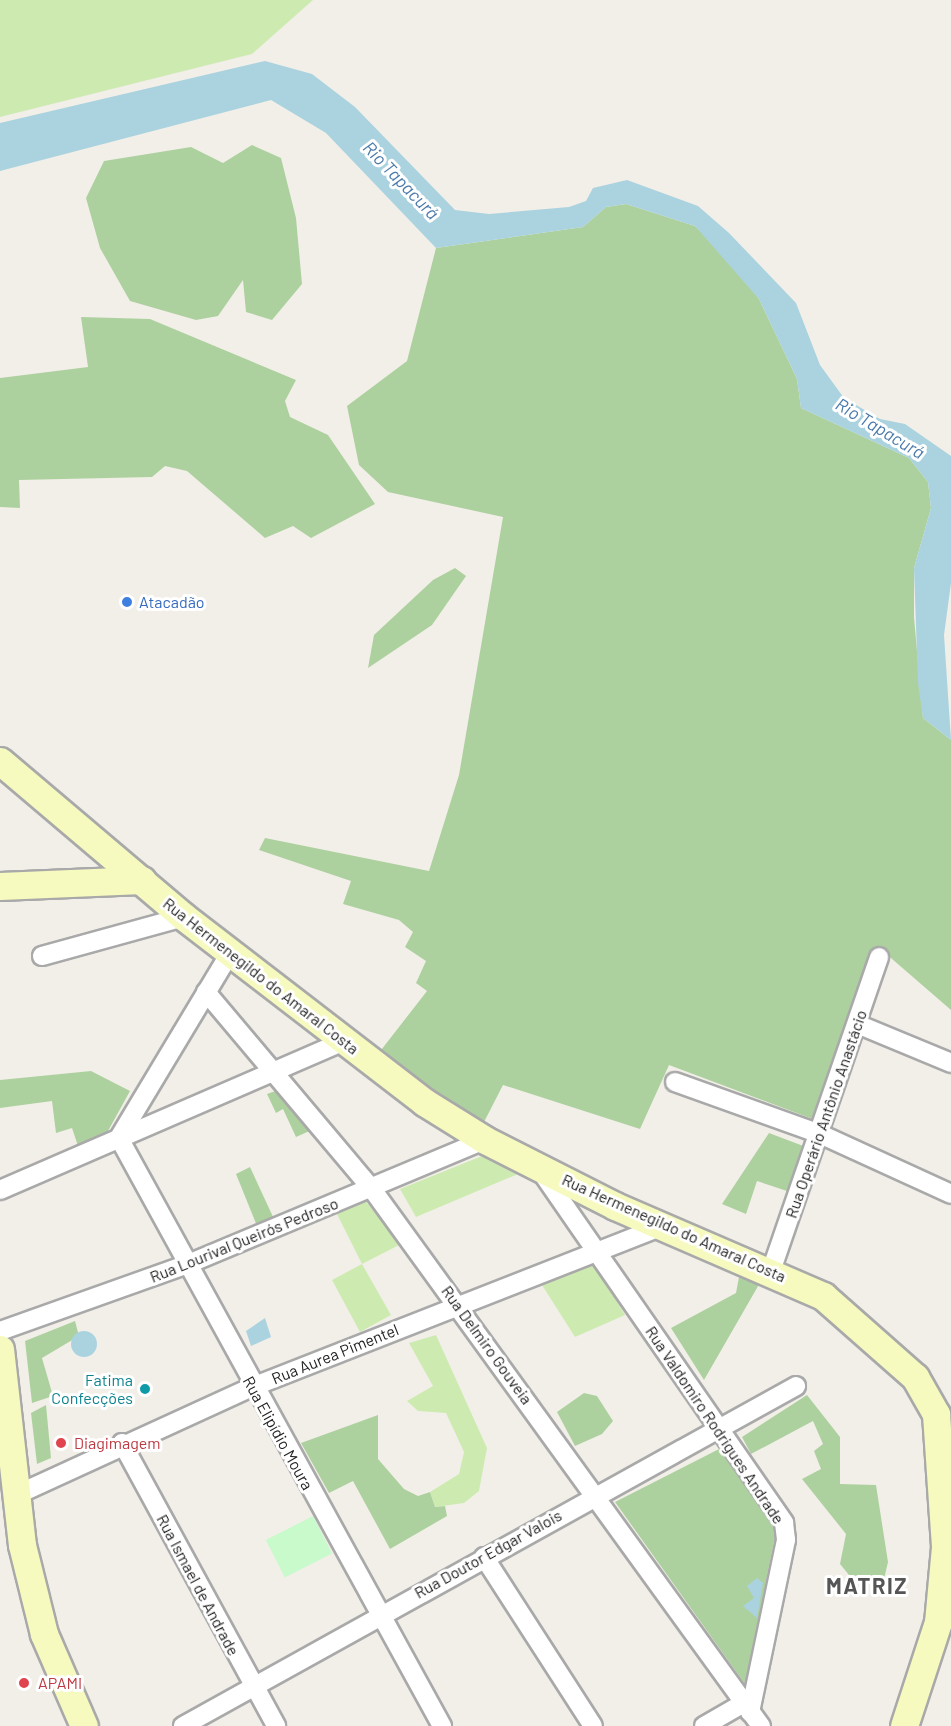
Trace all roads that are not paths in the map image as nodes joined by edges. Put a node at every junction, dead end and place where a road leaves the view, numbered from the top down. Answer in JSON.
{"nodes":[{"id":1,"x":0,"y":761,"type":"edge"},
{"id":2,"x":142,"y":880,"type":"junction"},
{"id":3,"x":0,"y":886,"type":"edge"},
{"id":4,"x":184,"y":917,"type":"junction"},
{"id":5,"x":231,"y":953,"type":"junction"},
{"id":6,"x":42,"y":956,"type":"dead end"},
{"id":7,"x":879,"y":957,"type":"dead end"},
{"id":8,"x":206,"y":992,"type":"junction"},
{"id":9,"x":856,"y":1024,"type":"junction"},
{"id":10,"x":342,"y":1042,"type":"junction"},
{"id":11,"x":951,"y":1063,"type":"edge"},
{"id":12,"x":273,"y":1071,"type":"junction"},
{"id":13,"x":675,"y":1082,"type":"dead end"},
{"id":14,"x":820,"y":1134,"type":"junction"},
{"id":15,"x":119,"y":1138,"type":"junction"},
{"id":16,"x":485,"y":1140,"type":"junction"},
{"id":17,"x":538,"y":1168,"type":"junction"},
{"id":18,"x":372,"y":1189,"type":"junction"},
{"id":19,"x":0,"y":1190,"type":"edge"},
{"id":20,"x":951,"y":1194,"type":"edge"},
{"id":21,"x":662,"y":1226,"type":"junction"},
{"id":22,"x":594,"y":1249,"type":"junction"},
{"id":23,"x":188,"y":1264,"type":"junction"},
{"id":24,"x":771,"y":1271,"type":"junction"},
{"id":25,"x":458,"y":1303,"type":"junction"},
{"id":26,"x":0,"y":1331,"type":"edge"},
{"id":27,"x":0,"y":1349,"type":"edge"},
{"id":28,"x":796,"y":1386,"type":"dead end"},
{"id":29,"x":252,"y":1387,"type":"junction"},
{"id":30,"x":720,"y":1427,"type":"junction"},
{"id":31,"x":122,"y":1443,"type":"junction"},
{"id":32,"x":596,"y":1494,"type":"junction"},
{"id":33,"x":14,"y":1496,"type":"junction"},
{"id":34,"x":484,"y":1557,"type":"junction"},
{"id":35,"x":947,"y":1585,"type":"edge"},
{"id":36,"x":381,"y":1614,"type":"junction"},
{"id":37,"x":251,"y":1684,"type":"junction"},
{"id":38,"x":752,"y":1714,"type":"edge"},
{"id":39,"x":84,"y":1726,"type":"edge"},
{"id":40,"x":183,"y":1726,"type":"edge"},
{"id":41,"x":276,"y":1726,"type":"edge"},
{"id":42,"x":442,"y":1726,"type":"edge"},
{"id":43,"x":593,"y":1726,"type":"edge"},
{"id":44,"x":704,"y":1726,"type":"edge"},
{"id":45,"x":904,"y":1726,"type":"edge"}],
"edges":[{"from":1,"to":2,"type":"street","name":"Rua Hermenegildo do Amaral Costa"},
{"from":2,"to":3,"type":"street"},
{"from":2,"to":4,"type":"street","name":"Rua Hermenegildo do Amaral Costa"},
{"from":4,"to":5,"type":"street","name":"Rua Hermenegildo do Amaral Costa"},
{"from":4,"to":6,"type":"street"},
{"from":5,"to":8,"type":"street"},
{"from":5,"to":10,"type":"street","name":"Rua Hermenegildo do Amaral Costa"},
{"from":7,"to":9,"type":"street","name":"Rua Operário Antônio Anastácio"},
{"from":8,"to":12,"type":"street","name":"Rua Delmiro Gouveia"},
{"from":8,"to":15,"type":"street"},
{"from":9,"to":11,"type":"street"},
{"from":9,"to":14,"type":"street","name":"Rua Operário Antônio Anastácio"},
{"from":10,"to":12,"type":"street"},
{"from":10,"to":16,"type":"street","name":"Rua Hermenegildo do Amaral Costa"},
{"from":12,"to":15,"type":"street"},
{"from":12,"to":18,"type":"street","name":"Rua Delmiro Gouveia"},
{"from":13,"to":14,"type":"street"},
{"from":14,"to":20,"type":"street"},
{"from":14,"to":24,"type":"street","name":"Rua Operário Antônio Anastácio"},
{"from":15,"to":19,"type":"street"},
{"from":15,"to":23,"type":"street","name":"Rua Elipídio Moura"},
{"from":16,"to":17,"type":"street","name":"Rua Hermenegildo do Amaral Costa"},
{"from":16,"to":18,"type":"street","name":"Rua Lourival Queirós Pedroso"},
{"from":17,"to":21,"type":"street","name":"Rua Hermenegildo do Amaral Costa"},
{"from":17,"to":22,"type":"street","name":"Rua Valdomiro Rodrigues Andrade"},
{"from":18,"to":23,"type":"street","name":"Rua Lourival Queirós Pedroso"},
{"from":18,"to":25,"type":"street","name":"Rua Delmiro Gouveia"},
{"from":21,"to":22,"type":"street","name":"Rua Aurea Pimentel"},
{"from":21,"to":24,"type":"street","name":"Rua Hermenegildo do Amaral Costa"},
{"from":22,"to":25,"type":"street","name":"Rua Aurea Pimentel"},
{"from":22,"to":30,"type":"street","name":"Rua Valdomiro Rodrigues Andrade"},
{"from":23,"to":26,"type":"street","name":"Rua Lourival Queirós Pedroso"},
{"from":23,"to":29,"type":"street","name":"Rua Elipídio Moura"},
{"from":24,"to":35,"type":"street","name":"Rua Hermenegildo do Amaral Costa"},
{"from":25,"to":29,"type":"street","name":"Rua Aurea Pimentel"},
{"from":25,"to":32,"type":"street","name":"Rua Delmiro Gouveia"},
{"from":27,"to":33,"type":"street"},
{"from":28,"to":30,"type":"street","name":"Rua Doutor Edgar Valois"},
{"from":29,"to":31,"type":"street","name":"Rua Aurea Pimentel"},
{"from":29,"to":36,"type":"street","name":"Rua Elipídio Moura"},
{"from":30,"to":32,"type":"street","name":"Rua Doutor Edgar Valois"},
{"from":30,"to":38,"type":"street","name":"Rua Valdomiro Rodrigues Andrade"},
{"from":31,"to":33,"type":"street","name":"Rua Aurea Pimentel"},
{"from":31,"to":37,"type":"street","name":"Rua Ismael de Andrade"},
{"from":32,"to":34,"type":"street","name":"Rua Doutor Edgar Valois"},
{"from":32,"to":38,"type":"street","name":"Rua Delmiro Gouveia"},
{"from":33,"to":39,"type":"street"},
{"from":34,"to":36,"type":"street","name":"Rua Doutor Edgar Valois"},
{"from":34,"to":43,"type":"street"},
{"from":35,"to":45,"type":"street","name":"Rua Hermenegildo do Amaral Costa"},
{"from":36,"to":37,"type":"street","name":"Rua Doutor Edgar Valois"},
{"from":36,"to":42,"type":"street","name":"Rua Elipídio Moura"},
{"from":37,"to":40,"type":"street","name":"Rua Doutor Edgar Valois"},
{"from":37,"to":41,"type":"street","name":"Rua Ismael de Andrade"},
{"from":38,"to":44,"type":"street"}]}
